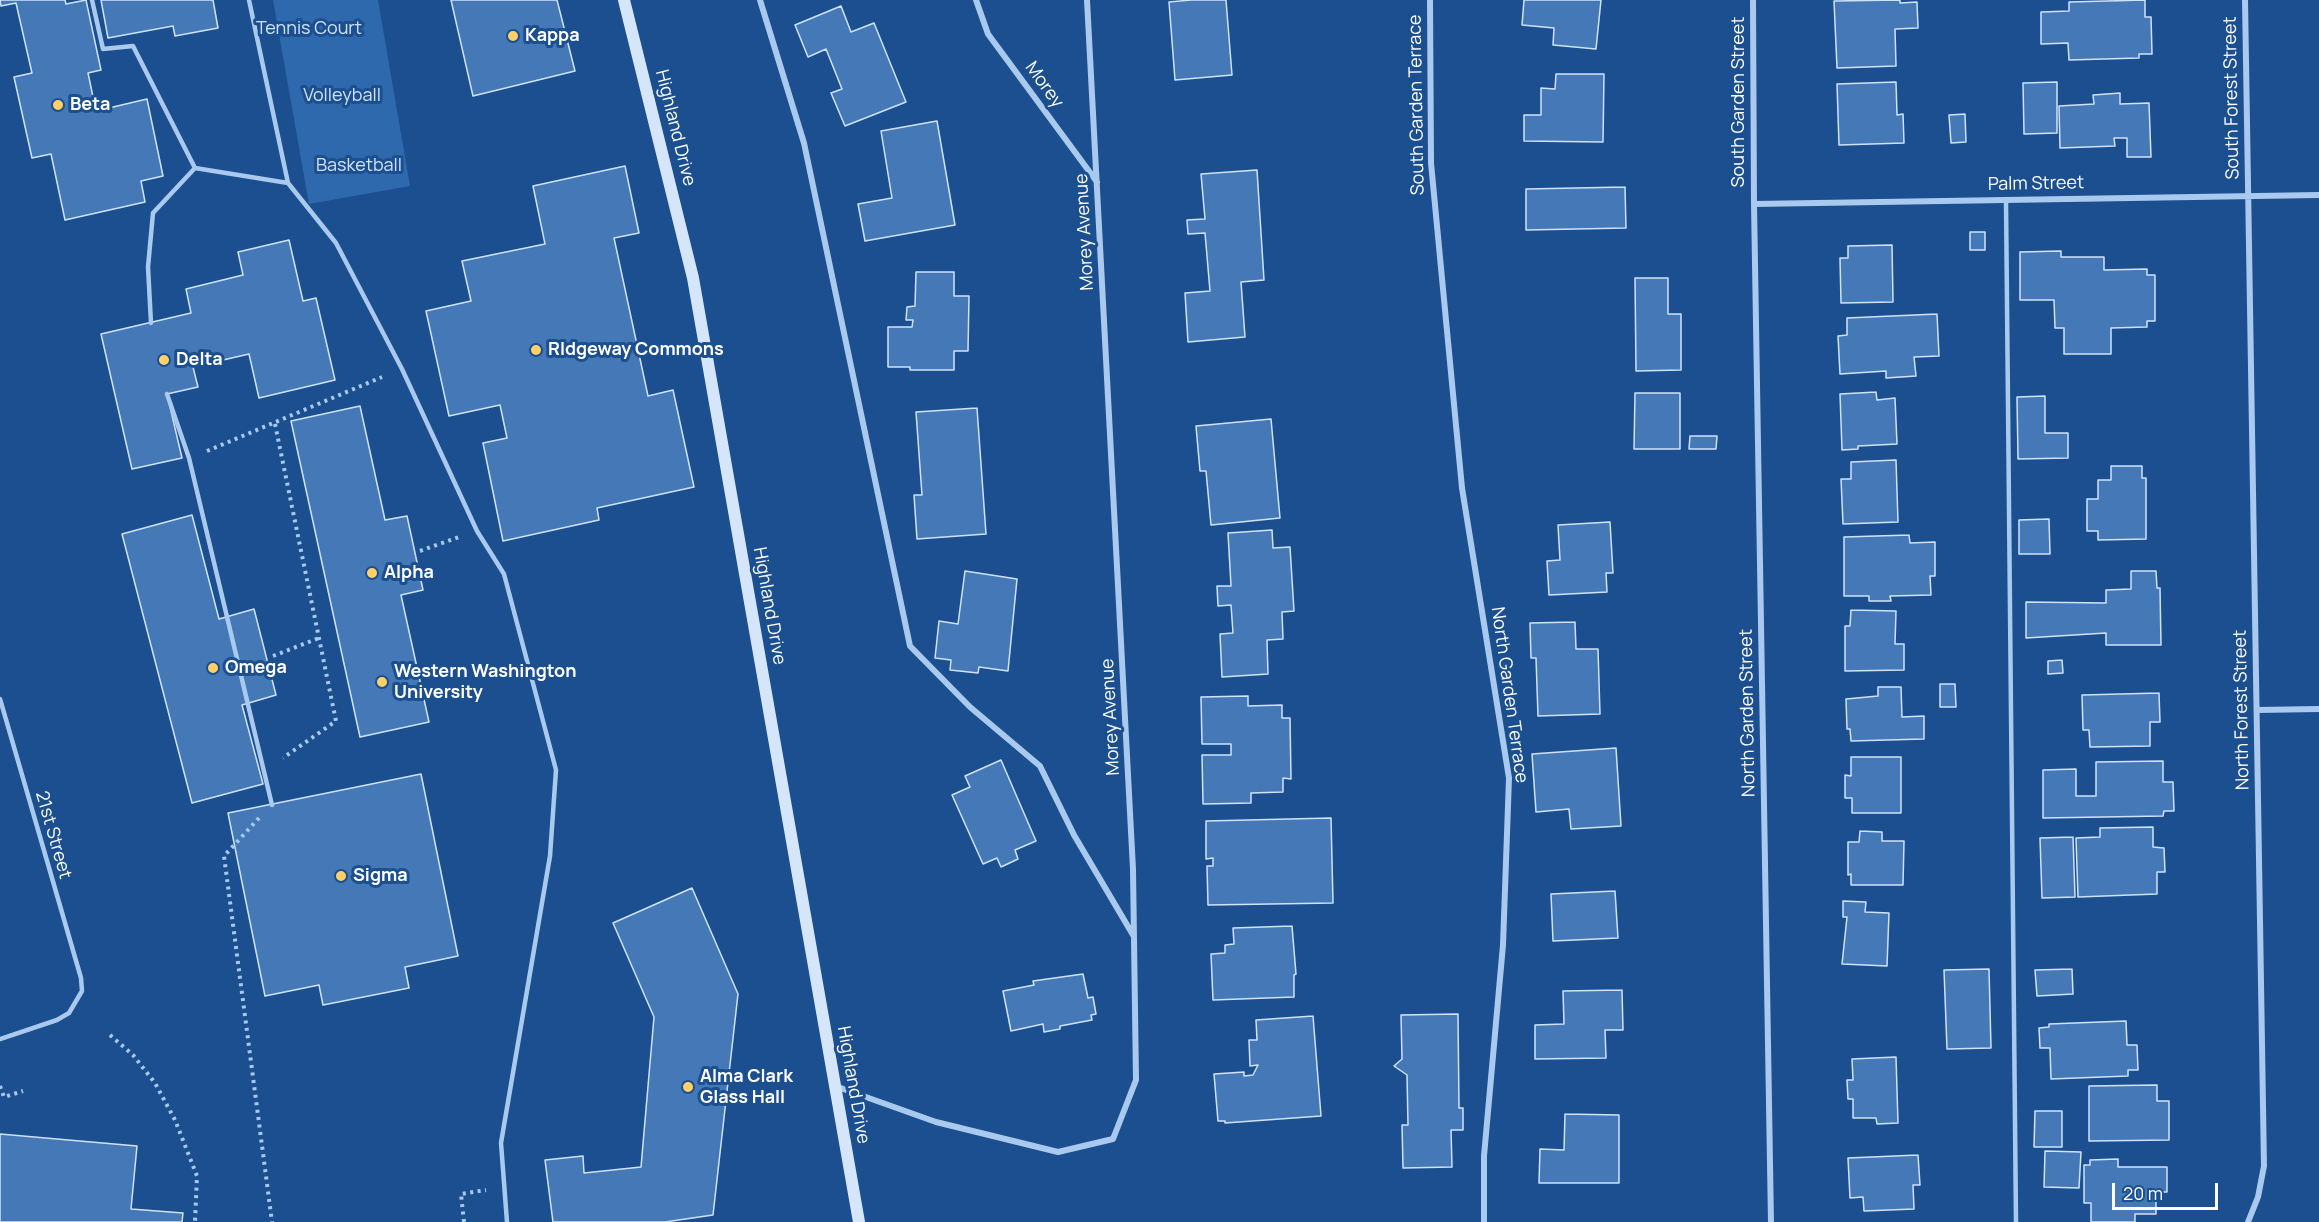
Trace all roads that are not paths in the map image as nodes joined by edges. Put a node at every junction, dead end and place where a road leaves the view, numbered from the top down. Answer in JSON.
{"nodes":[{"id":1,"x":92,"y":0,"type":"edge"},
{"id":2,"x":249,"y":0,"type":"edge"},
{"id":3,"x":624,"y":0,"type":"edge"},
{"id":4,"x":760,"y":0,"type":"edge"},
{"id":5,"x":976,"y":0,"type":"edge"},
{"id":6,"x":1087,"y":0,"type":"edge"},
{"id":7,"x":1430,"y":0,"type":"edge"},
{"id":8,"x":1753,"y":0,"type":"edge"},
{"id":9,"x":2245,"y":0,"type":"edge"},
{"id":10,"x":195,"y":168,"type":"junction"},
{"id":11,"x":288,"y":183,"type":"junction"},
{"id":12,"x":1098,"y":183,"type":"junction"},
{"id":13,"x":2319,"y":195,"type":"edge"},
{"id":14,"x":2249,"y":196,"type":"junction"},
{"id":15,"x":2006,"y":200,"type":"junction"},
{"id":16,"x":1754,"y":204,"type":"junction"},
{"id":17,"x":1436,"y":210,"type":"joint"},
{"id":18,"x":151,"y":322,"type":"dead end"},
{"id":19,"x":167,"y":394,"type":"dead end"},
{"id":20,"x":0,"y":699,"type":"edge"},
{"id":21,"x":2319,"y":709,"type":"edge"},
{"id":22,"x":2257,"y":710,"type":"junction"},
{"id":23,"x":272,"y":805,"type":"road end"},
{"id":24,"x":1134,"y":937,"type":"junction"},
{"id":25,"x":0,"y":1039,"type":"edge"},
{"id":26,"x":834,"y":1086,"type":"junction"},
{"id":27,"x":507,"y":1222,"type":"edge"},
{"id":28,"x":859,"y":1222,"type":"edge"},
{"id":29,"x":1484,"y":1222,"type":"edge"},
{"id":30,"x":1771,"y":1222,"type":"edge"},
{"id":31,"x":2016,"y":1222,"type":"edge"},
{"id":32,"x":2248,"y":1222,"type":"edge"}],
"edges":[{"from":1,"to":10,"type":"lane"},
{"from":2,"to":11,"type":"lane"},
{"from":3,"to":26,"type":"street","name":"Highland Drive"},
{"from":4,"to":24,"type":"street"},
{"from":5,"to":12,"type":"street","name":"Morey"},
{"from":6,"to":12,"type":"street","name":"Morey Avenue"},
{"from":7,"to":17,"type":"street","name":"South Garden Terrace"},
{"from":8,"to":16,"type":"street","name":"South Garden Street"},
{"from":9,"to":14,"type":"street","name":"South Forest Street"},
{"from":10,"to":11,"type":"lane"},
{"from":10,"to":18,"type":"lane"},
{"from":11,"to":27,"type":"lane"},
{"from":12,"to":24,"type":"street","name":"Morey Avenue"},
{"from":13,"to":14,"type":"street","name":"Palm Street"},
{"from":14,"to":15,"type":"street","name":"Palm Street"},
{"from":14,"to":22,"type":"street","name":"North Forest Street"},
{"from":15,"to":16,"type":"street","name":"Palm Street"},
{"from":15,"to":31,"type":"lane"},
{"from":16,"to":30,"type":"street","name":"North Garden Street"},
{"from":17,"to":29,"type":"street","name":"North Garden Terrace"},
{"from":19,"to":23,"type":"lane"},
{"from":20,"to":25,"type":"lane","name":"21st Street"},
{"from":21,"to":22,"type":"street"},
{"from":22,"to":32,"type":"street","name":"North Forest Street"},
{"from":24,"to":26,"type":"street","name":"Morey Avenue"},
{"from":26,"to":28,"type":"street","name":"Highland Drive"}]}
